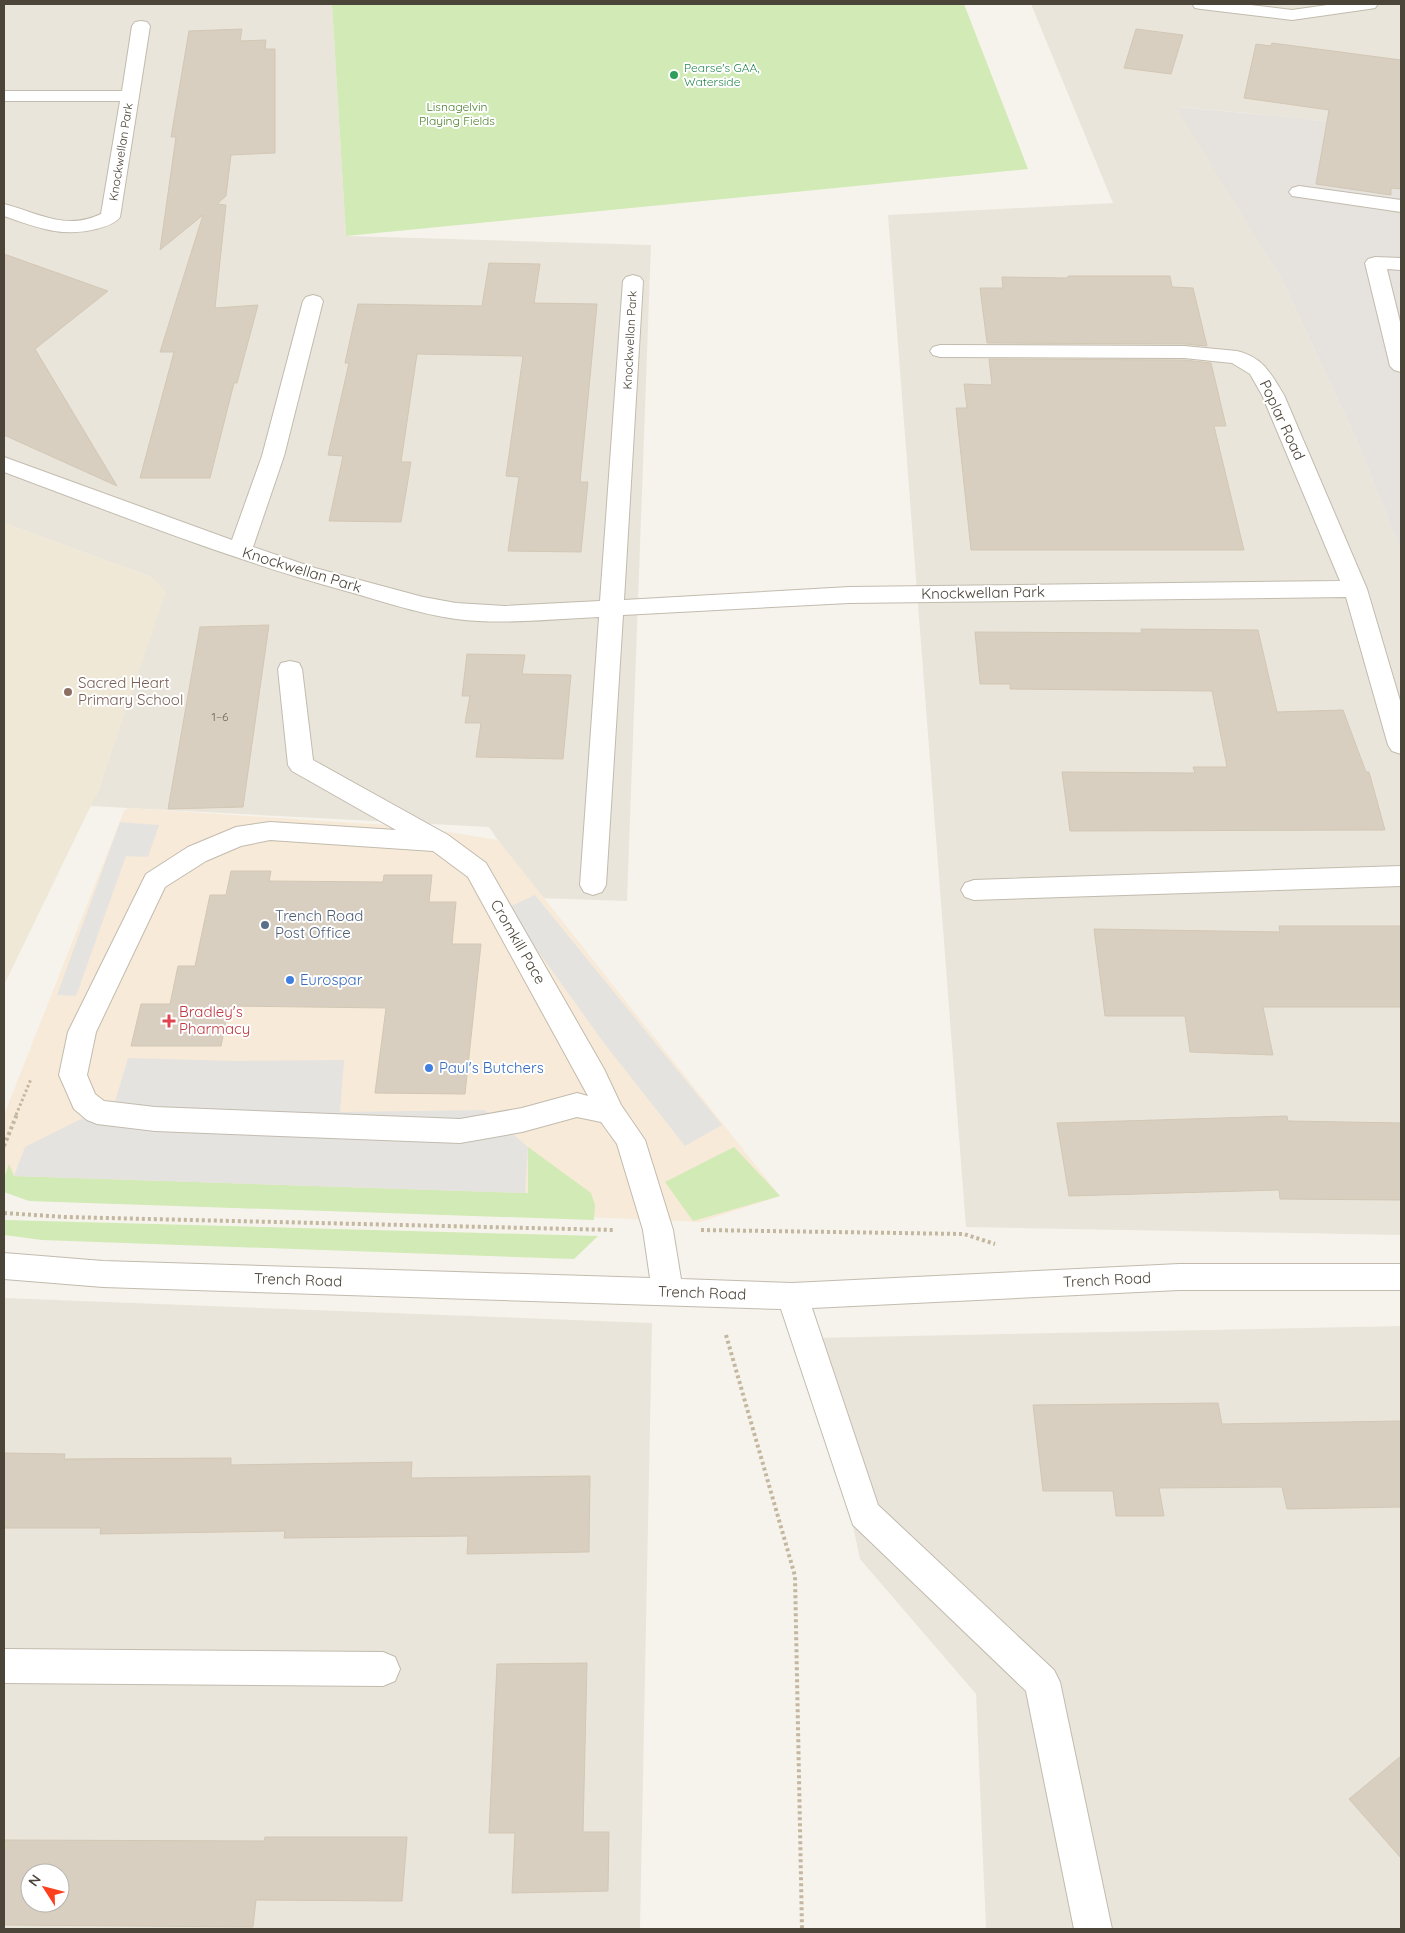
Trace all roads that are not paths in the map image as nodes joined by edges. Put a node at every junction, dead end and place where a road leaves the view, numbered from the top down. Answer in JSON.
{"nodes":[{"id":1,"x":1201,"y":4,"type":"edge"},
{"id":2,"x":1369,"y":4,"type":"edge"},
{"id":3,"x":141,"y":26,"type":"dead end"},
{"id":4,"x":4,"y":96,"type":"edge"},
{"id":5,"x":130,"y":96,"type":"junction"},
{"id":6,"x":1299,"y":192,"type":"dead end"},
{"id":7,"x":1401,"y":206,"type":"edge"},
{"id":8,"x":4,"y":210,"type":"edge"},
{"id":9,"x":1401,"y":264,"type":"edge"},
{"id":10,"x":633,"y":281,"type":"dead end"},
{"id":11,"x":313,"y":301,"type":"dead end"},
{"id":12,"x":940,"y":352,"type":"dead end"},
{"id":13,"x":1401,"y":366,"type":"edge"},
{"id":14,"x":4,"y":464,"type":"edge"},
{"id":15,"x":240,"y":551,"type":"junction"},
{"id":16,"x":1355,"y":589,"type":"junction"},
{"id":17,"x":612,"y":608,"type":"junction"},
{"id":18,"x":290,"y":669,"type":"dead end"},
{"id":19,"x":1401,"y":745,"type":"edge"},
{"id":20,"x":439,"y":842,"type":"junction"},
{"id":21,"x":1401,"y":876,"type":"edge"},
{"id":22,"x":593,"y":885,"type":"dead end"},
{"id":23,"x":974,"y":890,"type":"dead end"},
{"id":24,"x":610,"y":1112,"type":"junction"},
{"id":25,"x":4,"y":1266,"type":"edge"},
{"id":26,"x":1401,"y":1276,"type":"edge"},
{"id":27,"x":667,"y":1292,"type":"junction"},
{"id":28,"x":792,"y":1296,"type":"junction"},
{"id":29,"x":4,"y":1666,"type":"edge"},
{"id":30,"x":383,"y":1668,"type":"dead end"},
{"id":31,"x":1093,"y":1929,"type":"edge"}],
"edges":[{"from":1,"to":2,"type":"street"},
{"from":3,"to":5,"type":"street","name":"Knockwellan Park"},
{"from":4,"to":5,"type":"street","name":"Knockwellan Park"},
{"from":5,"to":8,"type":"street","name":"Knockwellan Park"},
{"from":6,"to":7,"type":"street"},
{"from":9,"to":13,"type":"street"},
{"from":10,"to":17,"type":"street","name":"Knockwellan Park"},
{"from":11,"to":15,"type":"street"},
{"from":12,"to":16,"type":"street","name":"Poplar Road"},
{"from":14,"to":15,"type":"street","name":"Knockwellan Park"},
{"from":15,"to":17,"type":"street","name":"Knockwellan Park"},
{"from":16,"to":17,"type":"street","name":"Knockwellan Park"},
{"from":16,"to":19,"type":"street","name":"Poplar Road"},
{"from":17,"to":22,"type":"street","name":"Knockwellan Park"},
{"from":18,"to":20,"type":"street","name":"Cromkill Pace"},
{"from":20,"to":24,"type":"street","name":"Cromkill Pace"},
{"from":20,"to":24,"type":"street"},
{"from":21,"to":23,"type":"street"},
{"from":24,"to":27,"type":"street","name":"Cromkill Pace"},
{"from":25,"to":27,"type":"street","name":"Trench Road"},
{"from":26,"to":28,"type":"street","name":"Trench Road"},
{"from":27,"to":28,"type":"street","name":"Trench Road"},
{"from":28,"to":31,"type":"street"},
{"from":29,"to":30,"type":"street"}]}
